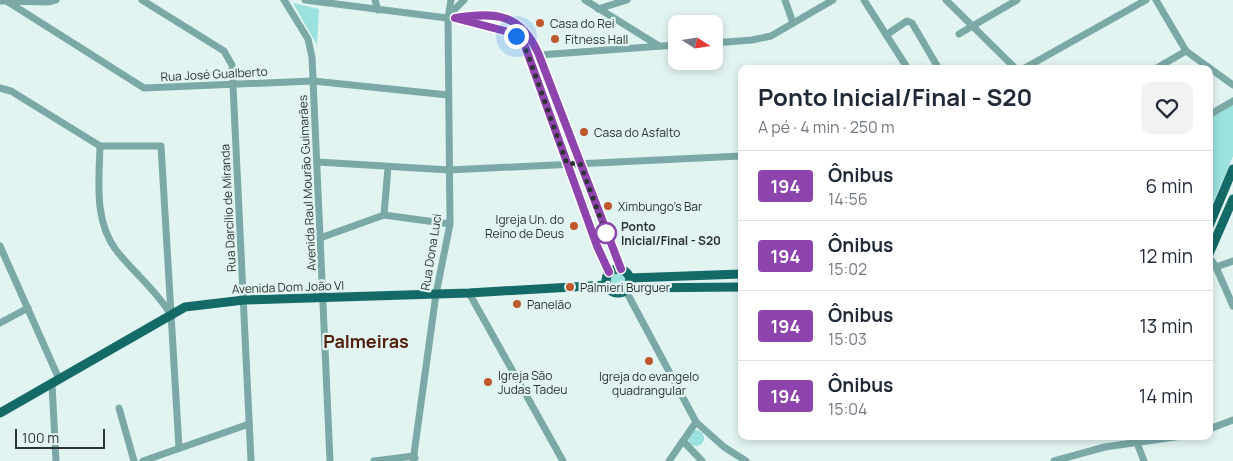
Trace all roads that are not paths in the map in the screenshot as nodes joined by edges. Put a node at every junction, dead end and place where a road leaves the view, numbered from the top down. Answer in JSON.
{"nodes":[{"id":1,"x":5,"y":0,"type":"edge"},
{"id":2,"x":56,"y":0,"type":"edge"},
{"id":3,"x":142,"y":0,"type":"edge"},
{"id":4,"x":284,"y":0,"type":"edge"},
{"id":5,"x":305,"y":0,"type":"edge"},
{"id":6,"x":375,"y":0,"type":"edge"},
{"id":7,"x":451,"y":0,"type":"edge"},
{"id":8,"x":464,"y":0,"type":"edge"},
{"id":9,"x":585,"y":0,"type":"edge"},
{"id":10,"x":627,"y":0,"type":"edge"},
{"id":11,"x":785,"y":0,"type":"edge"},
{"id":12,"x":834,"y":0,"type":"edge"},
{"id":13,"x":864,"y":0,"type":"edge"},
{"id":14,"x":946,"y":0,"type":"edge"},
{"id":15,"x":1017,"y":0,"type":"edge"},
{"id":16,"x":1146,"y":0,"type":"edge"},
{"id":17,"x":1156,"y":0,"type":"edge"},
{"id":18,"x":0,"y":1,"type":"edge"},
{"id":19,"x":598,"y":8,"type":"junction"},
{"id":20,"x":378,"y":10,"type":"junction"},
{"id":21,"x":450,"y":17,"type":"junction"},
{"id":22,"x":793,"y":23,"type":"junction"},
{"id":23,"x":974,"y":27,"type":"junction"},
{"id":24,"x":959,"y":34,"type":"dead end"},
{"id":25,"x":886,"y":35,"type":"junction"},
{"id":26,"x":723,"y":42,"type":"edge"},
{"id":27,"x":660,"y":46,"type":"junction"},
{"id":28,"x":668,"y":46,"type":"edge"},
{"id":29,"x":1186,"y":51,"type":"junction"},
{"id":30,"x":539,"y":55,"type":"junction"},
{"id":31,"x":905,"y":65,"type":"edge"},
{"id":32,"x":938,"y":65,"type":"edge"},
{"id":33,"x":1012,"y":65,"type":"edge"},
{"id":34,"x":1030,"y":65,"type":"edge"},
{"id":35,"x":1162,"y":65,"type":"edge"},
{"id":36,"x":1205,"y":65,"type":"edge"},
{"id":37,"x":1213,"y":71,"type":"edge"},
{"id":38,"x":313,"y":81,"type":"junction"},
{"id":39,"x":233,"y":84,"type":"junction"},
{"id":40,"x":1233,"y":85,"type":"edge"},
{"id":41,"x":0,"y":90,"type":"edge"},
{"id":42,"x":448,"y":95,"type":"junction"},
{"id":43,"x":1233,"y":101,"type":"edge"},
{"id":44,"x":1213,"y":113,"type":"edge"},
{"id":45,"x":100,"y":146,"type":"junction"},
{"id":46,"x":738,"y":156,"type":"edge"},
{"id":47,"x":318,"y":162,"type":"junction"},
{"id":48,"x":580,"y":163,"type":"junction"},
{"id":49,"x":567,"y":164,"type":"junction"},
{"id":50,"x":388,"y":167,"type":"junction"},
{"id":51,"x":1233,"y":169,"type":"edge"},
{"id":52,"x":449,"y":170,"type":"junction"},
{"id":53,"x":1233,"y":199,"type":"edge"},
{"id":54,"x":384,"y":215,"type":"junction"},
{"id":55,"x":1213,"y":216,"type":"edge"},
{"id":56,"x":450,"y":224,"type":"junction"},
{"id":57,"x":320,"y":238,"type":"junction"},
{"id":58,"x":0,"y":246,"type":"edge"},
{"id":59,"x":1213,"y":246,"type":"edge"},
{"id":60,"x":1233,"y":261,"type":"edge"},
{"id":61,"x":1213,"y":262,"type":"edge"},
{"id":62,"x":1216,"y":267,"type":"junction"},
{"id":63,"x":621,"y":269,"type":"junction"},
{"id":64,"x":609,"y":272,"type":"junction"},
{"id":65,"x":738,"y":274,"type":"edge"},
{"id":66,"x":606,"y":285,"type":"junction"},
{"id":67,"x":628,"y":286,"type":"junction"},
{"id":68,"x":738,"y":287,"type":"edge"},
{"id":69,"x":469,"y":293,"type":"junction"},
{"id":70,"x":436,"y":294,"type":"junction"},
{"id":71,"x":324,"y":298,"type":"junction"},
{"id":72,"x":244,"y":300,"type":"junction"},
{"id":73,"x":1233,"y":306,"type":"edge"},
{"id":74,"x":28,"y":308,"type":"junction"},
{"id":75,"x":170,"y":315,"type":"junction"},
{"id":76,"x":0,"y":323,"type":"edge"},
{"id":77,"x":56,"y":382,"type":"junction"},
{"id":78,"x":119,"y":408,"type":"dead end"},
{"id":79,"x":0,"y":413,"type":"edge"},
{"id":80,"x":1233,"y":420,"type":"edge"},
{"id":81,"x":696,"y":422,"type":"junction"},
{"id":82,"x":249,"y":424,"type":"junction"},
{"id":83,"x":1213,"y":428,"type":"edge"},
{"id":84,"x":1152,"y":440,"type":"edge"},
{"id":85,"x":683,"y":441,"type":"junction"},
{"id":86,"x":1137,"y":442,"type":"junction"},
{"id":87,"x":179,"y":448,"type":"junction"},
{"id":88,"x":414,"y":459,"type":"edge"},
{"id":89,"x":56,"y":461,"type":"edge"},
{"id":90,"x":134,"y":461,"type":"edge"},
{"id":91,"x":143,"y":461,"type":"edge"},
{"id":92,"x":251,"y":461,"type":"edge"},
{"id":93,"x":330,"y":461,"type":"edge"},
{"id":94,"x":374,"y":461,"type":"edge"},
{"id":95,"x":563,"y":461,"type":"edge"},
{"id":96,"x":669,"y":461,"type":"edge"},
{"id":97,"x":702,"y":461,"type":"edge"},
{"id":98,"x":746,"y":461,"type":"edge"},
{"id":99,"x":1054,"y":461,"type":"edge"},
{"id":100,"x":1144,"y":461,"type":"edge"}],
"edges":[{"from":1,"to":2,"type":"street"},
{"from":1,"to":18,"type":"street"},
{"from":1,"to":39,"type":"street","name":"Rua José Gualberto"},
{"from":3,"to":39,"type":"street","name":"Rua Darcílio de Miranda"},
{"from":4,"to":38,"type":"street","name":"Avenida Raul Mourão Guimarães"},
{"from":5,"to":20,"type":"street"},
{"from":6,"to":20,"type":"street"},
{"from":7,"to":21,"type":"street","name":"Rua Dona Luci"},
{"from":8,"to":21,"type":"street"},
{"from":9,"to":19,"type":"street"},
{"from":10,"to":19,"type":"street"},
{"from":11,"to":22,"type":"street"},
{"from":12,"to":22,"type":"street"},
{"from":13,"to":25,"type":"street"},
{"from":14,"to":23,"type":"street"},
{"from":15,"to":23,"type":"street"},
{"from":16,"to":34,"type":"street"},
{"from":17,"to":29,"type":"street"},
{"from":19,"to":27,"type":"street"},
{"from":20,"to":21,"type":"street"},
{"from":21,"to":30,"type":"street"},
{"from":21,"to":42,"type":"street","name":"Rua Dona Luci"},
{"from":21,"to":49,"type":"street"},
{"from":22,"to":26,"type":"street"},
{"from":23,"to":24,"type":"street"},
{"from":23,"to":33,"type":"street"},
{"from":25,"to":31,"type":"street"},
{"from":25,"to":32,"type":"street"},
{"from":27,"to":28,"type":"street"},
{"from":27,"to":30,"type":"street"},
{"from":29,"to":35,"type":"street"},
{"from":29,"to":36,"type":"street"},
{"from":30,"to":48,"type":"street"},
{"from":37,"to":40,"type":"street"},
{"from":38,"to":39,"type":"street","name":"Rua José Gualberto"},
{"from":38,"to":42,"type":"street","name":"Rua José Gualberto"},
{"from":38,"to":47,"type":"street","name":"Avenida Raul Mourão Guimarães"},
{"from":39,"to":72,"type":"street","name":"Rua Darcílio de Miranda"},
{"from":41,"to":45,"type":"street"},
{"from":42,"to":52,"type":"street","name":"Rua Dona Luci"},
{"from":43,"to":44,"type":"street"},
{"from":45,"to":75,"type":"street"},
{"from":45,"to":75,"type":"street"},
{"from":46,"to":48,"type":"street"},
{"from":47,"to":50,"type":"street"},
{"from":47,"to":57,"type":"street","name":"Avenida Raul Mourão Guimarães"},
{"from":48,"to":49,"type":"street"},
{"from":48,"to":63,"type":"street"},
{"from":49,"to":52,"type":"street"},
{"from":49,"to":64,"type":"street"},
{"from":50,"to":52,"type":"street"},
{"from":50,"to":54,"type":"street"},
{"from":51,"to":55,"type":"main road"},
{"from":52,"to":56,"type":"street","name":"Rua Dona Luci"},
{"from":53,"to":59,"type":"main road"},
{"from":54,"to":56,"type":"street"},
{"from":54,"to":57,"type":"street"},
{"from":56,"to":70,"type":"street","name":"Rua Dona Luci"},
{"from":57,"to":71,"type":"street","name":"Avenida Raul Mourão Guimarães"},
{"from":58,"to":74,"type":"street"},
{"from":60,"to":62,"type":"street"},
{"from":61,"to":62,"type":"street"},
{"from":62,"to":73,"type":"street"},
{"from":63,"to":64,"type":"main road"},
{"from":63,"to":67,"type":"main road"},
{"from":64,"to":66,"type":"main road"},
{"from":65,"to":67,"type":"main road"},
{"from":66,"to":67,"type":"main road"},
{"from":66,"to":69,"type":"main road","name":"Avenida Dom João VI"},
{"from":67,"to":68,"type":"main road"},
{"from":67,"to":81,"type":"street"},
{"from":69,"to":70,"type":"main road","name":"Avenida Dom João VI"},
{"from":69,"to":95,"type":"street"},
{"from":70,"to":71,"type":"main road","name":"Avenida Dom João VI"},
{"from":70,"to":88,"type":"street","name":"Rua Dona Luci"},
{"from":71,"to":72,"type":"main road","name":"Avenida Dom João VI"},
{"from":71,"to":93,"type":"street","name":"Avenida Raul Mourão Guimarães"},
{"from":72,"to":75,"type":"main road","name":"Avenida Dom João VI"},
{"from":72,"to":82,"type":"street","name":"Rua Darcílio de Miranda"},
{"from":74,"to":76,"type":"street"},
{"from":74,"to":77,"type":"street"},
{"from":75,"to":77,"type":"main road","name":"Avenida Dom João VI"},
{"from":75,"to":87,"type":"street"},
{"from":77,"to":79,"type":"main road","name":"Avenida Dom João VI"},
{"from":77,"to":89,"type":"street"},
{"from":78,"to":90,"type":"street"},
{"from":80,"to":83,"type":"street"},
{"from":81,"to":85,"type":"street"},
{"from":81,"to":98,"type":"street"},
{"from":82,"to":87,"type":"street"},
{"from":82,"to":92,"type":"street","name":"Rua Darcílio de Miranda"},
{"from":84,"to":86,"type":"street"},
{"from":85,"to":96,"type":"street"},
{"from":85,"to":97,"type":"street"},
{"from":86,"to":99,"type":"street"},
{"from":86,"to":100,"type":"street"},
{"from":87,"to":91,"type":"street"},
{"from":88,"to":94,"type":"street"}]}
